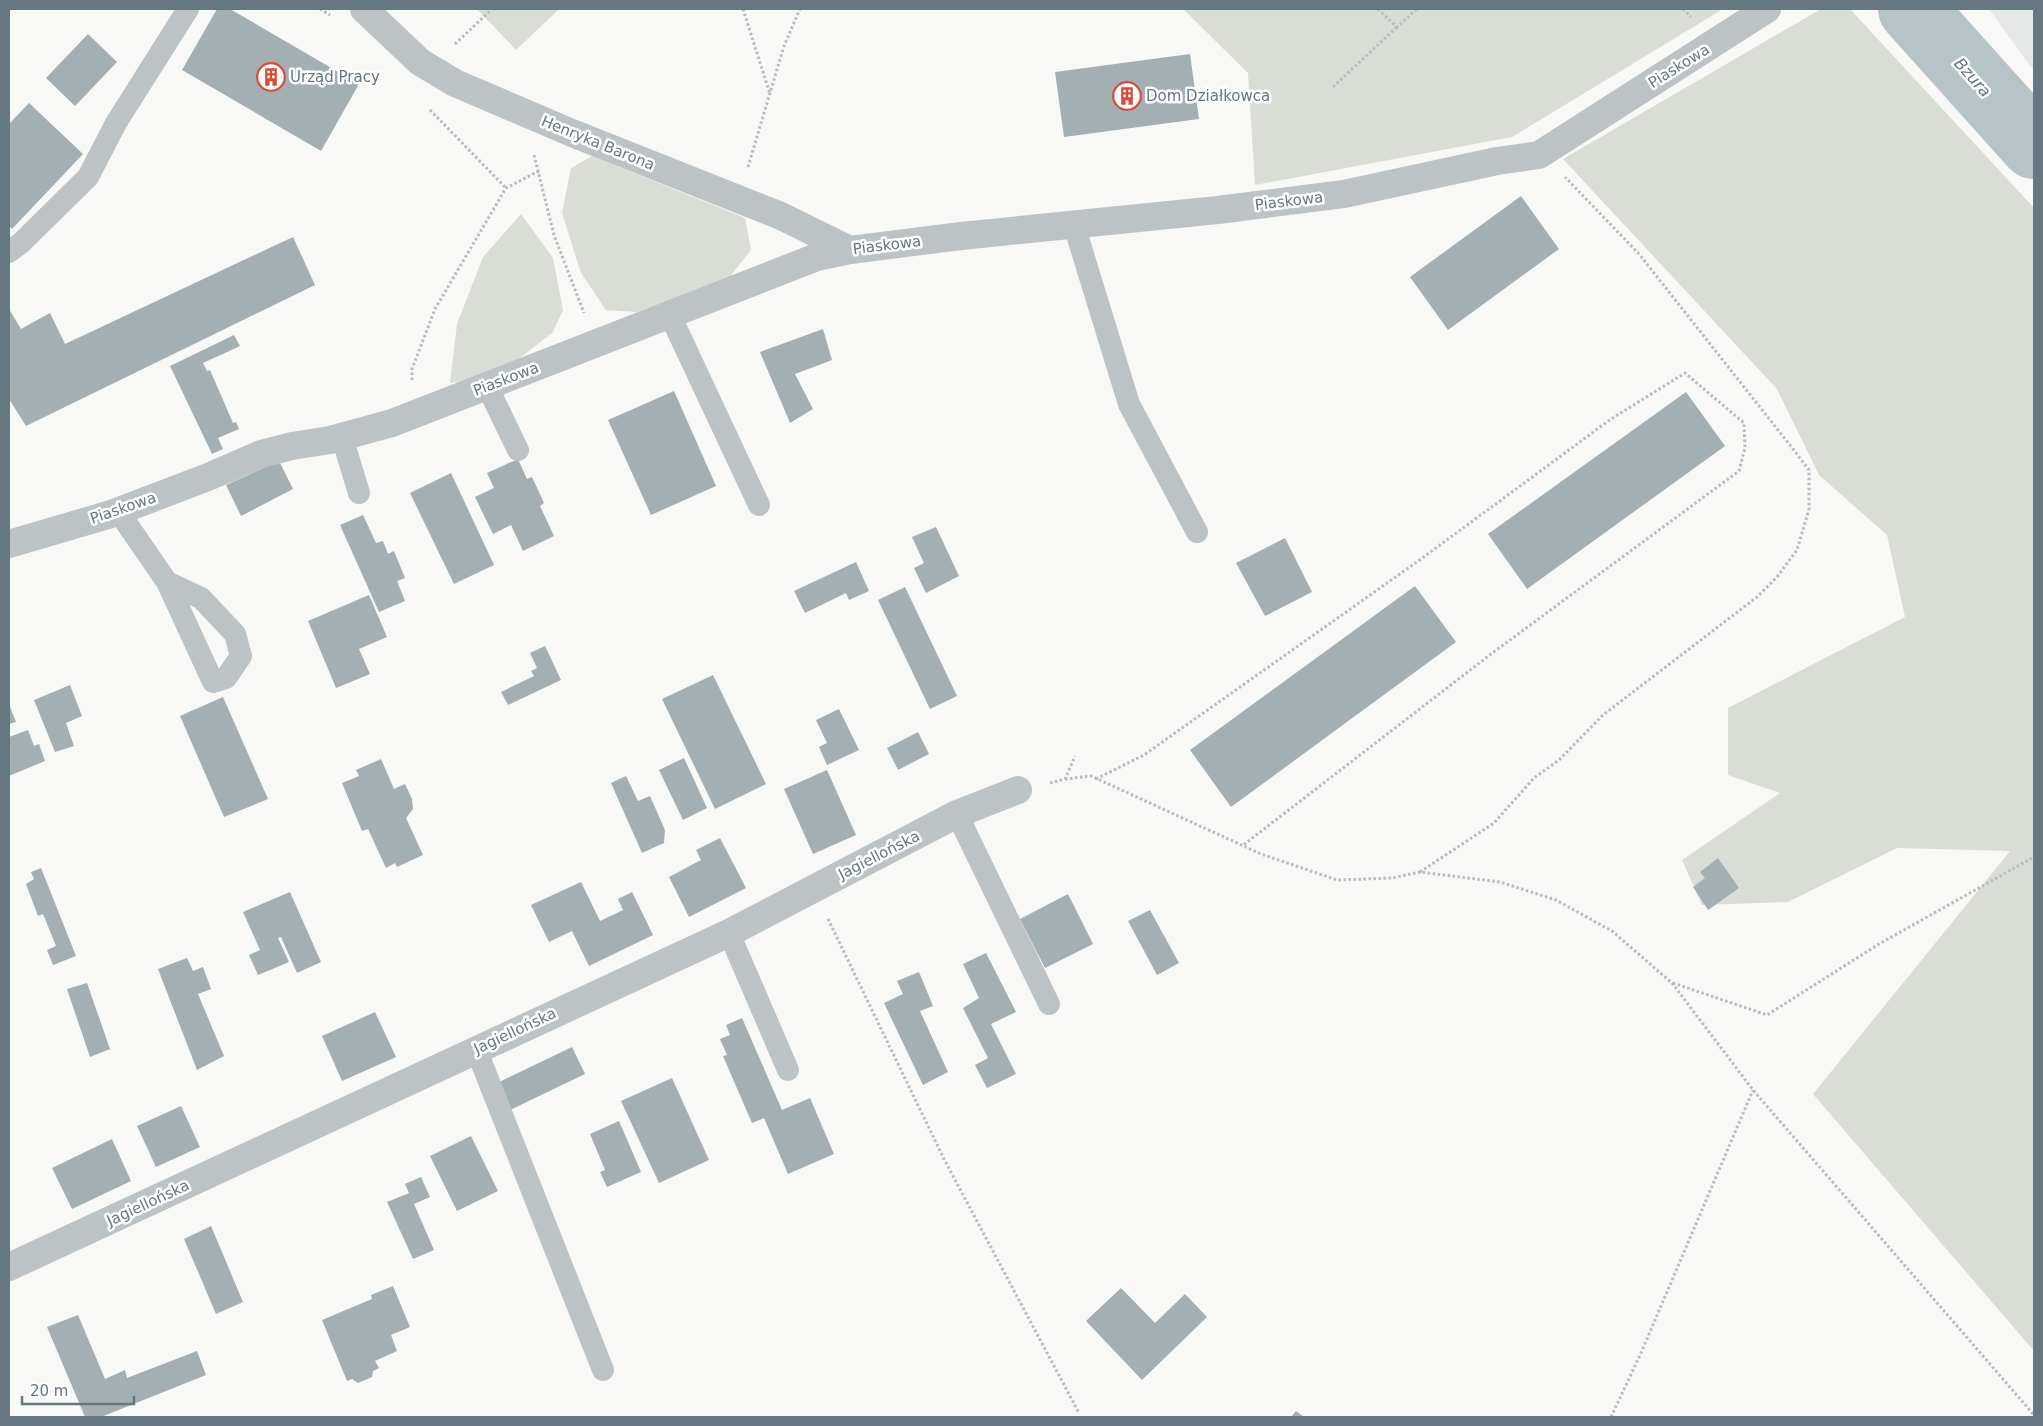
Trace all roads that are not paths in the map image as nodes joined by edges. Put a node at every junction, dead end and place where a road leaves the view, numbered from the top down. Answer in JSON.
{"nodes":[{"id":1,"x":188,"y":9,"type":"edge"},
{"id":2,"x":364,"y":9,"type":"edge"},
{"id":3,"x":1767,"y":9,"type":"edge"},
{"id":4,"x":1074,"y":225,"type":"junction"},
{"id":5,"x":850,"y":250,"type":"junction"},
{"id":6,"x":9,"y":252,"type":"edge"},
{"id":7,"x":670,"y":315,"type":"junction"},
{"id":8,"x":487,"y":386,"type":"junction"},
{"id":9,"x":342,"y":437,"type":"junction"},
{"id":10,"x":518,"y":450,"type":"dead end"},
{"id":11,"x":359,"y":493,"type":"dead end"},
{"id":12,"x":759,"y":505,"type":"dead end"},
{"id":13,"x":118,"y":511,"type":"junction"},
{"id":14,"x":1197,"y":532,"type":"dead end"},
{"id":15,"x":9,"y":544,"type":"edge"},
{"id":16,"x":167,"y":582,"type":"dead end"},
{"id":17,"x":1018,"y":790,"type":"dead end"},
{"id":18,"x":957,"y":814,"type":"junction"},
{"id":19,"x":729,"y":932,"type":"junction"},
{"id":20,"x":1049,"y":1004,"type":"dead end"},
{"id":21,"x":476,"y":1049,"type":"junction"},
{"id":22,"x":788,"y":1070,"type":"dead end"},
{"id":23,"x":9,"y":1267,"type":"edge"},
{"id":24,"x":603,"y":1370,"type":"dead end"}],
"edges":[{"from":1,"to":6,"type":"lane"},
{"from":2,"to":5,"type":"street","name":"Henryka Barona"},
{"from":3,"to":4,"type":"street","name":"Piaskowa"},
{"from":4,"to":5,"type":"street","name":"Piaskowa"},
{"from":4,"to":14,"type":"lane"},
{"from":5,"to":7,"type":"street","name":"Piaskowa"},
{"from":7,"to":8,"type":"street","name":"Piaskowa"},
{"from":7,"to":12,"type":"lane"},
{"from":8,"to":9,"type":"street","name":"Piaskowa"},
{"from":8,"to":10,"type":"lane"},
{"from":9,"to":11,"type":"lane"},
{"from":9,"to":13,"type":"street","name":"Piaskowa"},
{"from":13,"to":15,"type":"street","name":"Piaskowa"},
{"from":13,"to":16,"type":"lane"},
{"from":17,"to":18,"type":"street","name":"Jagiellońska"},
{"from":18,"to":19,"type":"street","name":"Jagiellońska"},
{"from":18,"to":20,"type":"lane"},
{"from":19,"to":21,"type":"street","name":"Jagiellońska"},
{"from":19,"to":22,"type":"lane"},
{"from":21,"to":23,"type":"street","name":"Jagiellońska"},
{"from":21,"to":24,"type":"lane"}]}
